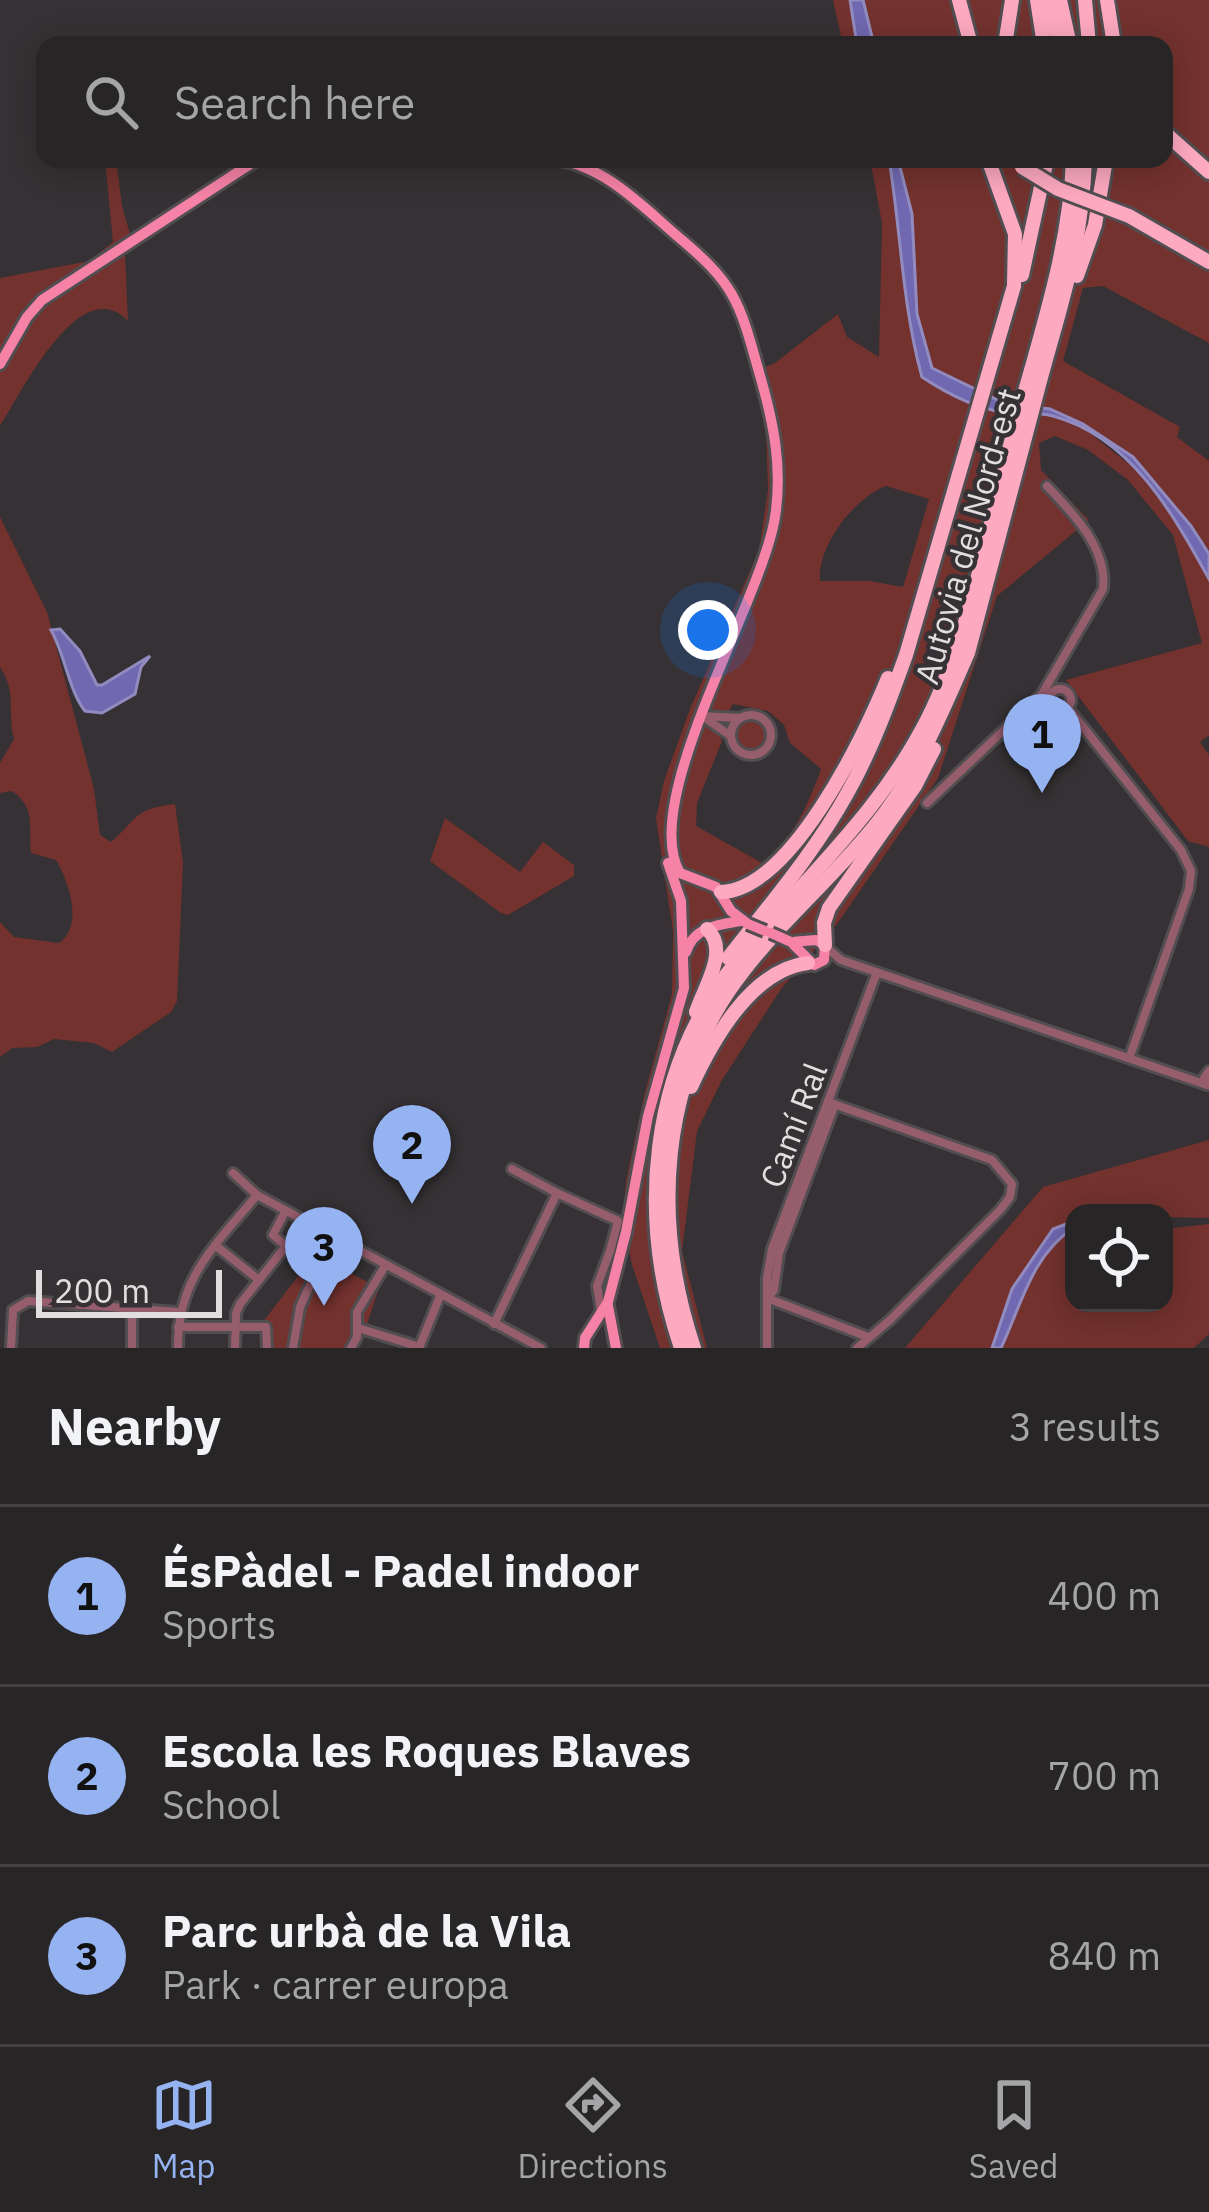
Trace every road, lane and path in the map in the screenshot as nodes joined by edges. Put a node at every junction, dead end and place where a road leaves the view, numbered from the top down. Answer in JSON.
{"nodes":[{"id":1,"x":956,"y":0,"type":"edge"},
{"id":2,"x":1012,"y":0,"type":"edge"},
{"id":3,"x":1037,"y":0,"type":"edge"},
{"id":4,"x":1048,"y":0,"type":"edge"},
{"id":5,"x":1060,"y":0,"type":"edge"},
{"id":6,"x":1085,"y":0,"type":"edge"},
{"id":7,"x":1107,"y":0,"type":"edge"},
{"id":8,"x":959,"y":36,"type":"edge"},
{"id":9,"x":967,"y":36,"type":"edge"},
{"id":10,"x":1006,"y":36,"type":"edge"},
{"id":11,"x":1043,"y":36,"type":"edge"},
{"id":12,"x":1057,"y":36,"type":"edge"},
{"id":13,"x":1068,"y":36,"type":"edge"},
{"id":14,"x":1088,"y":36,"type":"edge"},
{"id":15,"x":1109,"y":36,"type":"edge"},
{"id":16,"x":1173,"y":140,"type":"edge"},
{"id":17,"x":244,"y":168,"type":"edge"},
{"id":18,"x":590,"y":168,"type":"edge"},
{"id":19,"x":992,"y":168,"type":"edge"},
{"id":20,"x":1026,"y":168,"type":"edge"},
{"id":21,"x":1045,"y":168,"type":"edge"},
{"id":22,"x":1072,"y":168,"type":"edge"},
{"id":23,"x":1089,"y":168,"type":"edge"},
{"id":24,"x":1104,"y":168,"type":"edge"},
{"id":25,"x":1209,"y":172,"type":"edge"},
{"id":26,"x":1209,"y":262,"type":"edge"},
{"id":27,"x":1066,"y":300,"type":"junction"},
{"id":28,"x":1009,"y":313,"type":"junction"},
{"id":29,"x":1040,"y":358,"type":"junction"},
{"id":30,"x":0,"y":364,"type":"edge"},
{"id":31,"x":1047,"y":486,"type":"dead end"},
{"id":32,"x":999,"y":512,"type":"junction"},
{"id":33,"x":945,"y":521,"type":"junction"},
{"id":34,"x":968,"y":653,"type":"junction"},
{"id":35,"x":706,"y":697,"type":"junction"},
{"id":36,"x":1068,"y":708,"type":"dead end"},
{"id":37,"x":708,"y":718,"type":"junction"},
{"id":38,"x":741,"y":718,"type":"junction"},
{"id":39,"x":693,"y":731,"type":"junction"},
{"id":40,"x":731,"y":736,"type":"junction"},
{"id":41,"x":927,"y":803,"type":"dead end"},
{"id":42,"x":701,"y":884,"type":"junction"},
{"id":43,"x":724,"y":899,"type":"junction"},
{"id":44,"x":681,"y":901,"type":"junction"},
{"id":45,"x":682,"y":916,"type":"junction"},
{"id":46,"x":744,"y":923,"type":"junction"},
{"id":47,"x":708,"y":928,"type":"junction"},
{"id":48,"x":816,"y":952,"type":"junction"},
{"id":49,"x":685,"y":958,"type":"junction"},
{"id":50,"x":877,"y":972,"type":"junction"},
{"id":51,"x":702,"y":1011,"type":"junction"},
{"id":52,"x":694,"y":1026,"type":"junction"},
{"id":53,"x":1130,"y":1056,"type":"junction"},
{"id":54,"x":1205,"y":1079,"type":"edge"},
{"id":55,"x":681,"y":1101,"type":"junction"},
{"id":56,"x":831,"y":1103,"type":"junction"},
{"id":57,"x":512,"y":1169,"type":"dead end"},
{"id":58,"x":233,"y":1173,"type":"dead end"},
{"id":59,"x":557,"y":1193,"type":"junction"},
{"id":60,"x":257,"y":1195,"type":"junction"},
{"id":61,"x":285,"y":1212,"type":"junction"},
{"id":62,"x":626,"y":1232,"type":"junction"},
{"id":63,"x":332,"y":1237,"type":"junction"},
{"id":64,"x":215,"y":1245,"type":"junction"},
{"id":65,"x":610,"y":1252,"type":"junction"},
{"id":66,"x":385,"y":1266,"type":"junction"},
{"id":67,"x":259,"y":1280,"type":"junction"},
{"id":68,"x":440,"y":1296,"type":"junction"},
{"id":69,"x":767,"y":1298,"type":"junction"},
{"id":70,"x":604,"y":1308,"type":"junction"},
{"id":71,"x":131,"y":1309,"type":"junction"},
{"id":72,"x":178,"y":1312,"type":"junction"},
{"id":73,"x":494,"y":1324,"type":"junction"},
{"id":74,"x":235,"y":1327,"type":"junction"},
{"id":75,"x":178,"y":1328,"type":"junction"},
{"id":76,"x":357,"y":1328,"type":"junction"},
{"id":77,"x":868,"y":1337,"type":"junction"},
{"id":78,"x":584,"y":1341,"type":"edge"},
{"id":79,"x":617,"y":1344,"type":"edge"},
{"id":80,"x":419,"y":1347,"type":"edge"},
{"id":81,"x":11,"y":1348,"type":"edge"},
{"id":82,"x":131,"y":1348,"type":"edge"},
{"id":83,"x":178,"y":1348,"type":"edge"},
{"id":84,"x":235,"y":1348,"type":"edge"},
{"id":85,"x":267,"y":1348,"type":"edge"},
{"id":86,"x":293,"y":1348,"type":"edge"},
{"id":87,"x":351,"y":1348,"type":"edge"},
{"id":88,"x":541,"y":1348,"type":"edge"},
{"id":89,"x":681,"y":1348,"type":"edge"},
{"id":90,"x":694,"y":1348,"type":"edge"},
{"id":91,"x":767,"y":1348,"type":"edge"},
{"id":92,"x":856,"y":1348,"type":"edge"}],
"edges":[{"from":1,"to":8,"type":"highway"},
{"from":1,"to":9,"type":"highway"},
{"from":2,"to":10,"type":"highway"},
{"from":3,"to":11,"type":"highway"},
{"from":4,"to":12,"type":"highway"},
{"from":5,"to":13,"type":"highway"},
{"from":6,"to":14,"type":"highway"},
{"from":7,"to":15,"type":"highway"},
{"from":16,"to":25,"type":"highway"},
{"from":17,"to":30,"type":"main road"},
{"from":18,"to":35,"type":"main road"},
{"from":19,"to":28,"type":"highway"},
{"from":20,"to":26,"type":"highway","bridge":true},
{"from":21,"to":28,"type":"highway"},
{"from":22,"to":29,"type":"highway","name":"Autovia del Nord-est"},
{"from":23,"to":27,"type":"highway","name":"Autovia del Nord-est"},
{"from":24,"to":27,"type":"highway"},
{"from":27,"to":29,"type":"highway","name":"Autovia del Nord-est"},
{"from":28,"to":33,"type":"highway"},
{"from":29,"to":32,"type":"highway","name":"Autovia del Nord-est"},
{"from":31,"to":41,"type":"street"},
{"from":32,"to":34,"type":"highway","name":"Autovia del Nord-est"},
{"from":32,"to":51,"type":"highway","name":"Autovia del Nord-est"},
{"from":33,"to":43,"type":"highway"},
{"from":33,"to":51,"type":"highway"},
{"from":34,"to":48,"type":"highway"},
{"from":34,"to":55,"type":"highway","name":"Autovia del Nord-est"},
{"from":35,"to":37,"type":"main road"},
{"from":35,"to":39,"type":"main road"},
{"from":36,"to":53,"type":"street"},
{"from":37,"to":38,"type":"street"},
{"from":37,"to":39,"type":"main road"},
{"from":37,"to":40,"type":"street"},
{"from":38,"to":40,"type":"street"},
{"from":38,"to":40,"type":"street"},
{"from":39,"to":42,"type":"main road"},
{"from":39,"to":44,"type":"main road"},
{"from":42,"to":43,"type":"main road"},
{"from":42,"to":44,"type":"main road"},
{"from":43,"to":46,"type":"main road"},
{"from":43,"to":47,"type":"main road"},
{"from":44,"to":45,"type":"main road"},
{"from":45,"to":47,"type":"main road"},
{"from":45,"to":49,"type":"main road"},
{"from":46,"to":47,"type":"main road"},
{"from":46,"to":48,"type":"main road","bridge":true},
{"from":47,"to":49,"type":"main road"},
{"from":47,"to":52,"type":"highway"},
{"from":48,"to":50,"type":"street"},
{"from":48,"to":55,"type":"highway"},
{"from":49,"to":62,"type":"main road"},
{"from":50,"to":53,"type":"street"},
{"from":50,"to":56,"type":"street","name":"Camí Ral"},
{"from":51,"to":52,"type":"highway","name":"Autovia del Nord-est"},
{"from":52,"to":89,"type":"highway","name":"Autovia del Nord-est"},
{"from":53,"to":54,"type":"street"},
{"from":55,"to":90,"type":"highway","name":"Autovia del Nord-est"},
{"from":56,"to":69,"type":"street","name":"Camí Ral"},
{"from":56,"to":77,"type":"street"},
{"from":57,"to":59,"type":"street"},
{"from":58,"to":60,"type":"street"},
{"from":59,"to":65,"type":"street"},
{"from":59,"to":73,"type":"street"},
{"from":60,"to":61,"type":"street"},
{"from":60,"to":64,"type":"street"},
{"from":61,"to":63,"type":"street"},
{"from":61,"to":67,"type":"street"},
{"from":62,"to":65,"type":"street"},
{"from":62,"to":70,"type":"main road"},
{"from":63,"to":66,"type":"street"},
{"from":63,"to":86,"type":"street"},
{"from":64,"to":67,"type":"street"},
{"from":64,"to":72,"type":"street"},
{"from":65,"to":70,"type":"street"},
{"from":66,"to":68,"type":"street"},
{"from":66,"to":76,"type":"street"},
{"from":67,"to":74,"type":"street"},
{"from":68,"to":73,"type":"street"},
{"from":68,"to":80,"type":"street"},
{"from":69,"to":77,"type":"street"},
{"from":69,"to":91,"type":"street","name":"Camí Ral"},
{"from":70,"to":78,"type":"main road"},
{"from":70,"to":79,"type":"main road"},
{"from":71,"to":72,"type":"street"},
{"from":71,"to":81,"type":"street"},
{"from":71,"to":82,"type":"street"},
{"from":72,"to":75,"type":"street"},
{"from":73,"to":88,"type":"street"},
{"from":74,"to":75,"type":"street"},
{"from":74,"to":84,"type":"street"},
{"from":74,"to":85,"type":"street"},
{"from":75,"to":83,"type":"street"},
{"from":76,"to":80,"type":"street"},
{"from":76,"to":87,"type":"street"},
{"from":77,"to":92,"type":"street"},
{"from":78,"to":79,"type":"main road"}]}
